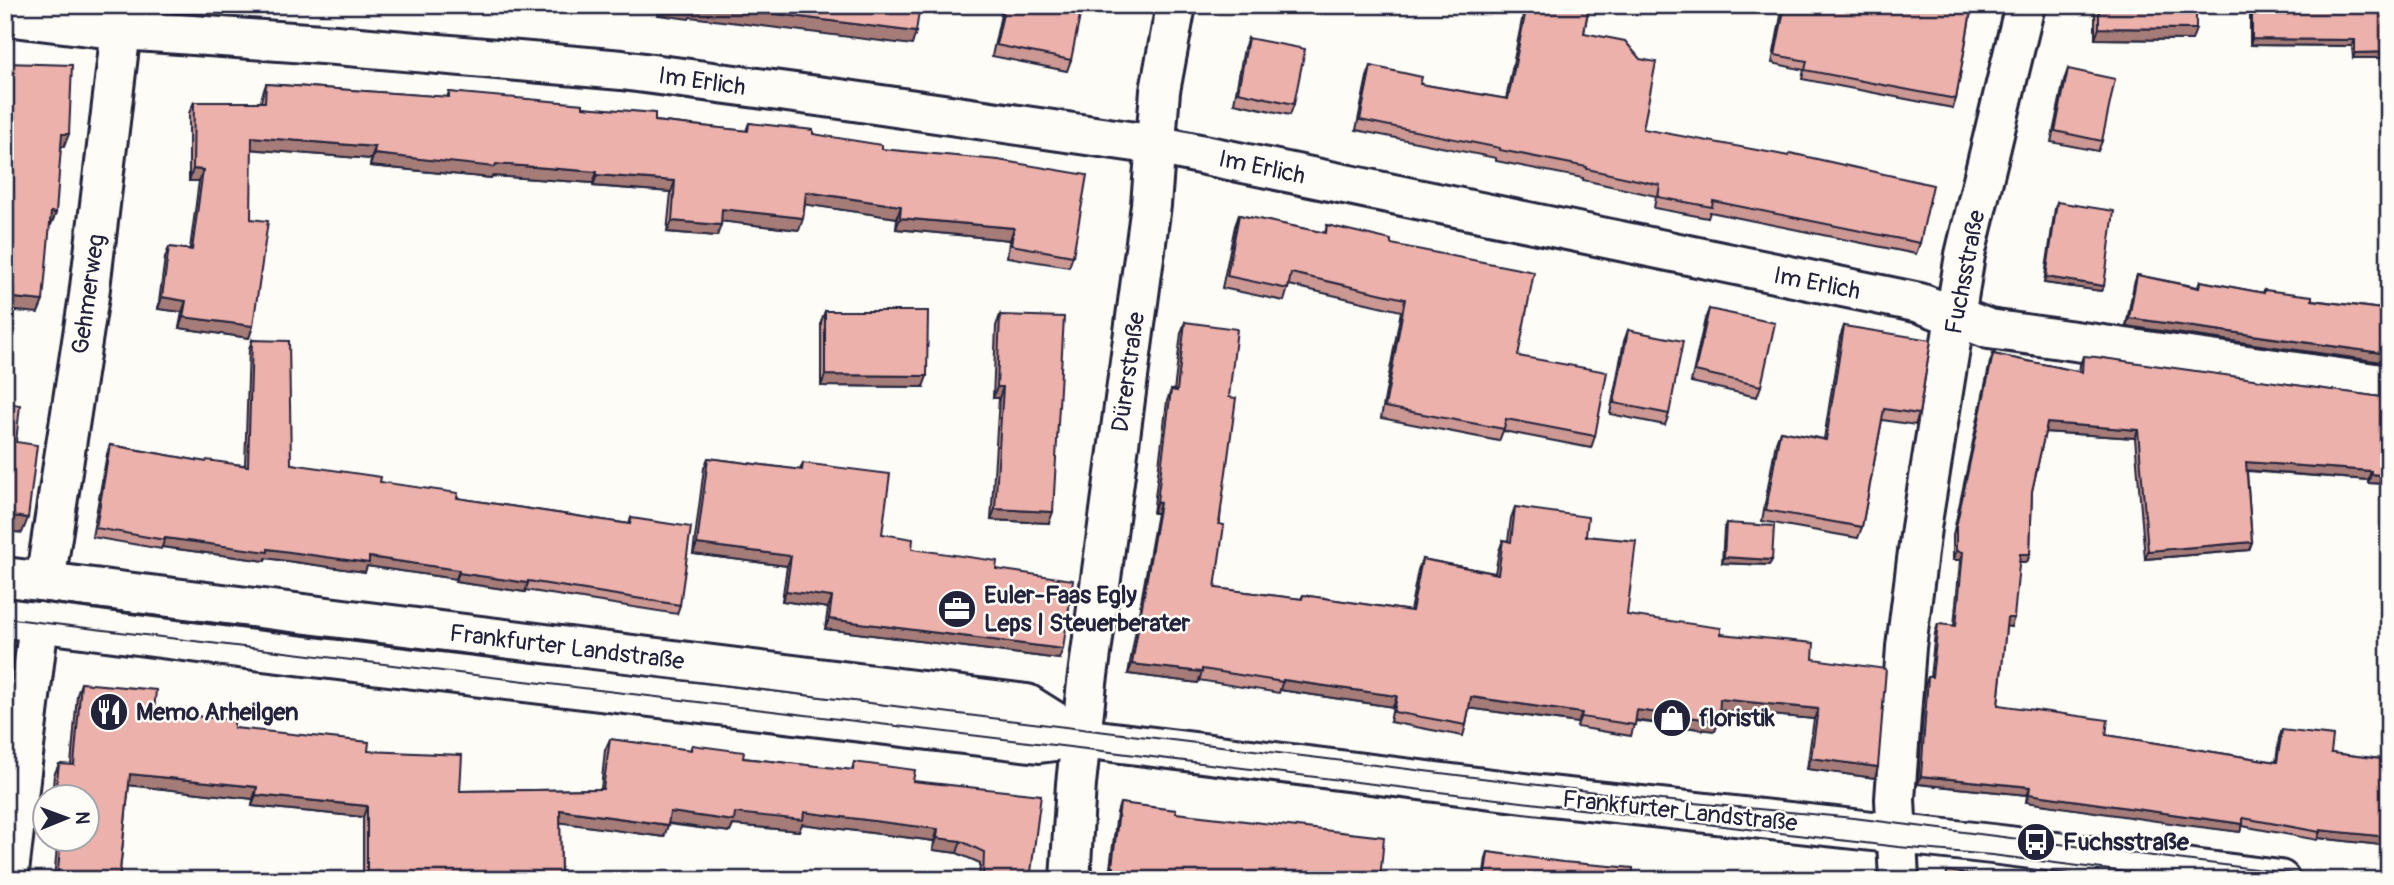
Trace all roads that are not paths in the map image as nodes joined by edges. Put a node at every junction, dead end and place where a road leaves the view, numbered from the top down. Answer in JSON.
{"nodes":[{"id":1,"x":1176,"y":5,"type":"edge"},
{"id":2,"x":2025,"y":5,"type":"edge"},
{"id":3,"x":5,"y":16,"type":"edge"},
{"id":4,"x":123,"y":18,"type":"edge"},
{"id":5,"x":1156,"y":145,"type":"junction"},
{"id":6,"x":1955,"y":317,"type":"junction"},
{"id":7,"x":2389,"y":385,"type":"edge"},
{"id":8,"x":5,"y":577,"type":"edge"},
{"id":9,"x":44,"y":582,"type":"junction"},
{"id":10,"x":22,"y":620,"type":"edge"},
{"id":11,"x":1081,"y":738,"type":"junction"},
{"id":12,"x":1897,"y":835,"type":"junction"},
{"id":13,"x":8,"y":880,"type":"edge"},
{"id":14,"x":1070,"y":880,"type":"edge"},
{"id":15,"x":1899,"y":880,"type":"edge"},
{"id":16,"x":2280,"y":880,"type":"edge"}],
"edges":[{"from":1,"to":5,"type":"street","name":"Dürerstraße"},
{"from":2,"to":6,"type":"street","name":"Fuchsstraße"},
{"from":3,"to":4,"type":"street","name":"Im Erlich"},
{"from":4,"to":5,"type":"street","name":"Im Erlich"},
{"from":4,"to":9,"type":"street","name":"Gehmerweg"},
{"from":5,"to":6,"type":"street","name":"Im Erlich"},
{"from":5,"to":11,"type":"street","name":"Dürerstraße"},
{"from":6,"to":7,"type":"street","name":"Im Erlich"},
{"from":6,"to":12,"type":"street","name":"Fuchsstraße"},
{"from":8,"to":9,"type":"street","name":"Frankfurter Landstraße"},
{"from":9,"to":10,"type":"street"},
{"from":9,"to":11,"type":"street","name":"Frankfurter Landstraße"},
{"from":10,"to":11,"type":"street","name":"Frankfurter Landstraße"},
{"from":10,"to":13,"type":"street"},
{"from":11,"to":12,"type":"street","name":"Frankfurter Landstraße"},
{"from":11,"to":14,"type":"street","name":"Dürerstraße"},
{"from":12,"to":15,"type":"street","name":"Fuchsstraße"},
{"from":12,"to":16,"type":"street","name":"Frankfurter Landstraße"}]}
